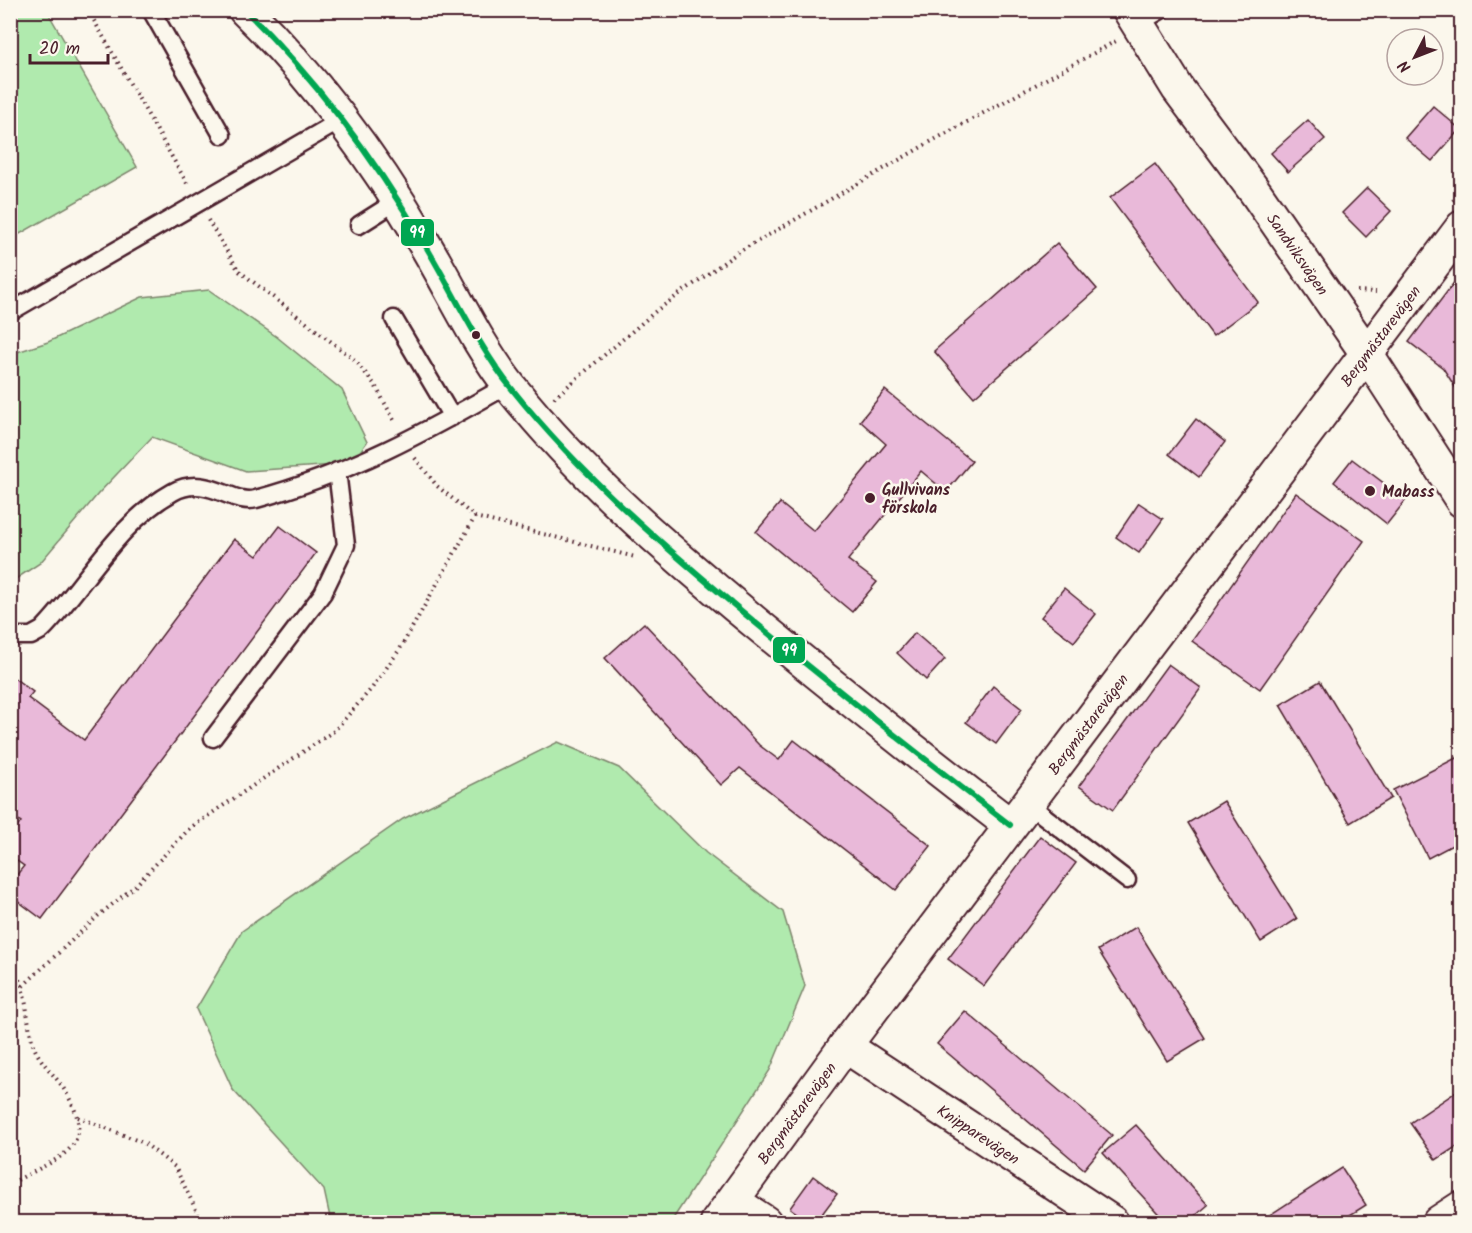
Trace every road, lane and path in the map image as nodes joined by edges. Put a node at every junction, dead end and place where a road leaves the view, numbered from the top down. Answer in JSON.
{"nodes":[{"id":1,"x":88,"y":10,"type":"edge"},
{"id":2,"x":151,"y":10,"type":"edge"},
{"id":3,"x":245,"y":10,"type":"edge"},
{"id":4,"x":1142,"y":15,"type":"edge"},
{"id":5,"x":343,"y":119,"type":"junction"},
{"id":6,"x":222,"y":135,"type":"dead end"},
{"id":7,"x":397,"y":201,"type":"junction"},
{"id":8,"x":198,"y":203,"type":"junction"},
{"id":9,"x":359,"y":225,"type":"dead end"},
{"id":10,"x":1461,"y":227,"type":"edge"},
{"id":11,"x":10,"y":312,"type":"edge"},
{"id":12,"x":394,"y":319,"type":"dead end"},
{"id":13,"x":1367,"y":354,"type":"junction"},
{"id":14,"x":508,"y":385,"type":"junction"},
{"id":15,"x":452,"y":417,"type":"junction"},
{"id":16,"x":534,"y":417,"type":"junction"},
{"id":17,"x":406,"y":443,"type":"junction"},
{"id":18,"x":337,"y":471,"type":"junction"},
{"id":19,"x":1461,"y":501,"type":"edge"},
{"id":20,"x":475,"y":517,"type":"junction"},
{"id":21,"x":664,"y":547,"type":"junction"},
{"id":22,"x":10,"y":636,"type":"edge"},
{"id":23,"x":213,"y":738,"type":"dead end"},
{"id":24,"x":1018,"y":814,"type":"junction"},
{"id":25,"x":1127,"y":880,"type":"dead end"},
{"id":26,"x":10,"y":964,"type":"edge"},
{"id":27,"x":22,"y":986,"type":"junction"},
{"id":28,"x":845,"y":1046,"type":"junction"},
{"id":29,"x":78,"y":1117,"type":"junction"},
{"id":30,"x":10,"y":1184,"type":"edge"},
{"id":31,"x":1461,"y":1207,"type":"edge"},
{"id":32,"x":725,"y":1212,"type":"edge"},
{"id":33,"x":202,"y":1222,"type":"edge"},
{"id":34,"x":765,"y":1222,"type":"edge"},
{"id":35,"x":1112,"y":1222,"type":"edge"},
{"id":36,"x":1439,"y":1222,"type":"edge"}],
"edges":[{"from":1,"to":8,"type":"path"},
{"from":2,"to":6,"type":"lane"},
{"from":3,"to":5,"type":"street"},
{"from":4,"to":13,"type":"street","name":"Sandviksvägen"},
{"from":4,"to":16,"type":"path"},
{"from":5,"to":7,"type":"street"},
{"from":5,"to":8,"type":"lane"},
{"from":7,"to":9,"type":"lane"},
{"from":7,"to":14,"type":"street"},
{"from":8,"to":11,"type":"lane"},
{"from":8,"to":17,"type":"path"},
{"from":10,"to":13,"type":"street","name":"Bergmästarevägen"},
{"from":12,"to":15,"type":"lane"},
{"from":13,"to":19,"type":"street","name":"Sandviksvägen"},
{"from":13,"to":24,"type":"street","name":"Bergmästarevägen"},
{"from":14,"to":15,"type":"lane"},
{"from":14,"to":16,"type":"street"},
{"from":15,"to":17,"type":"lane"},
{"from":16,"to":21,"type":"street"},
{"from":17,"to":18,"type":"lane"},
{"from":17,"to":20,"type":"path"},
{"from":18,"to":22,"type":"lane"},
{"from":18,"to":23,"type":"lane"},
{"from":20,"to":21,"type":"path"},
{"from":20,"to":27,"type":"path"},
{"from":21,"to":24,"type":"street"},
{"from":24,"to":25,"type":"lane"},
{"from":24,"to":28,"type":"street","name":"Bergmästarevägen"},
{"from":26,"to":27,"type":"path"},
{"from":27,"to":29,"type":"path"},
{"from":28,"to":32,"type":"street","name":"Bergmästarevägen"},
{"from":28,"to":35,"type":"street","name":"Knipparevägen"},
{"from":29,"to":30,"type":"path"},
{"from":29,"to":33,"type":"path"},
{"from":31,"to":36,"type":"street"},
{"from":32,"to":34,"type":"street"}]}
